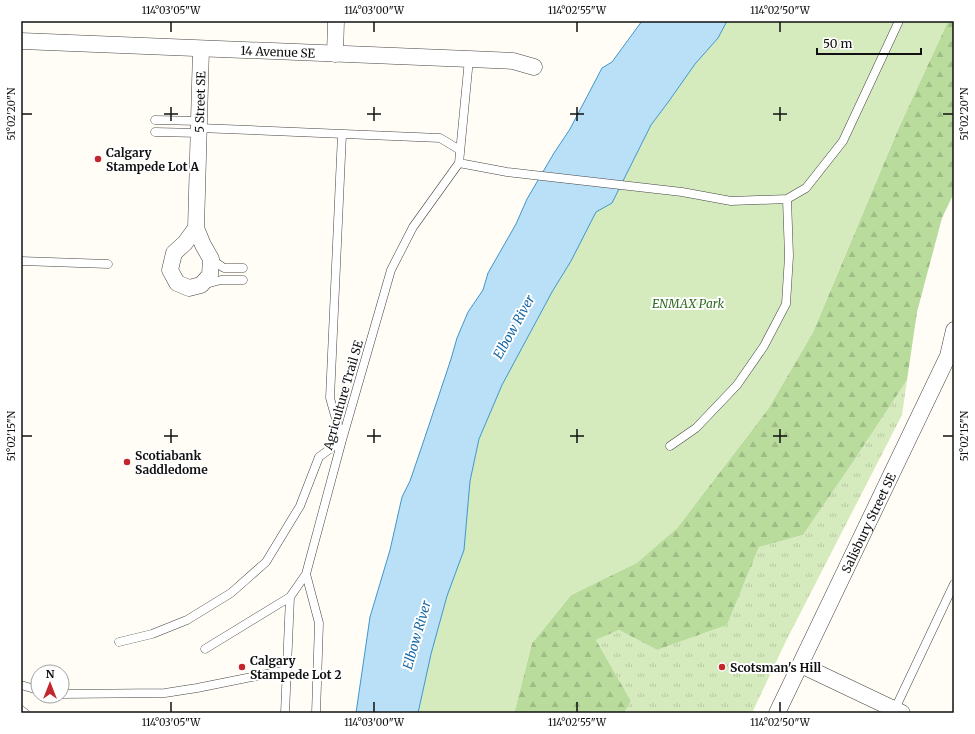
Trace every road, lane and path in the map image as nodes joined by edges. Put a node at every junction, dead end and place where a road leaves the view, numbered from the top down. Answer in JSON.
{"nodes":[{"id":1,"x":336,"y":21,"type":"edge"},
{"id":2,"x":899,"y":21,"type":"edge"},
{"id":3,"x":21,"y":41,"type":"edge"},
{"id":4,"x":201,"y":49,"type":"junction"},
{"id":5,"x":335,"y":54,"type":"junction"},
{"id":6,"x":469,"y":59,"type":"junction"},
{"id":7,"x":534,"y":67,"type":"dead end"},
{"id":8,"x":155,"y":120,"type":"dead end"},
{"id":9,"x":199,"y":127,"type":"junction"},
{"id":10,"x":155,"y":132,"type":"dead end"},
{"id":11,"x":342,"y":134,"type":"junction"},
{"id":12,"x":460,"y":150,"type":"junction"},
{"id":13,"x":459,"y":163,"type":"junction"},
{"id":14,"x":787,"y":199,"type":"junction"},
{"id":15,"x":196,"y":228,"type":"junction"},
{"id":16,"x":211,"y":259,"type":"junction"},
{"id":17,"x":21,"y":260,"type":"edge"},
{"id":18,"x":108,"y":264,"type":"dead end"},
{"id":19,"x":243,"y":268,"type":"dead end"},
{"id":20,"x":243,"y":280,"type":"dead end"},
{"id":21,"x":201,"y":285,"type":"junction"},
{"id":22,"x":954,"y":330,"type":"edge"},
{"id":23,"x":951,"y":356,"type":"edge"},
{"id":24,"x":342,"y":440,"type":"junction"},
{"id":25,"x":670,"y":446,"type":"dead end"},
{"id":26,"x":306,"y":574,"type":"junction"},
{"id":27,"x":954,"y":584,"type":"edge"},
{"id":28,"x":290,"y":597,"type":"junction"},
{"id":29,"x":119,"y":642,"type":"dead end"},
{"id":30,"x":205,"y":649,"type":"dead end"},
{"id":31,"x":801,"y":665,"type":"junction"},
{"id":32,"x":287,"y":670,"type":"junction"},
{"id":33,"x":70,"y":694,"type":"edge"},
{"id":34,"x":21,"y":710,"type":"edge"},
{"id":35,"x":897,"y":712,"type":"edge"},
{"id":36,"x":25,"y":713,"type":"edge"},
{"id":37,"x":285,"y":713,"type":"edge"},
{"id":38,"x":316,"y":713,"type":"edge"},
{"id":39,"x":777,"y":713,"type":"edge"}],
"edges":[{"from":1,"to":5,"type":"street"},
{"from":2,"to":14,"type":"lane"},
{"from":3,"to":4,"type":"street","name":"14 Avenue SE"},
{"from":4,"to":5,"type":"street","name":"14 Avenue SE"},
{"from":4,"to":9,"type":"street","name":"5 Street SE"},
{"from":5,"to":6,"type":"street","name":"14 Avenue SE"},
{"from":6,"to":7,"type":"street","name":"14 Avenue SE"},
{"from":6,"to":12,"type":"lane"},
{"from":8,"to":9,"type":"lane"},
{"from":9,"to":10,"type":"lane"},
{"from":9,"to":11,"type":"lane"},
{"from":9,"to":15,"type":"street","name":"5 Street SE"},
{"from":11,"to":12,"type":"lane"},
{"from":11,"to":24,"type":"lane"},
{"from":12,"to":13,"type":"lane"},
{"from":13,"to":14,"type":"lane"},
{"from":13,"to":24,"type":"lane","name":"Agriculture Trail SE"},
{"from":14,"to":25,"type":"lane"},
{"from":15,"to":16,"type":"street","name":"5 Street SE"},
{"from":15,"to":21,"type":"street"},
{"from":16,"to":19,"type":"lane"},
{"from":16,"to":21,"type":"street"},
{"from":17,"to":18,"type":"lane"},
{"from":20,"to":21,"type":"lane"},
{"from":22,"to":23,"type":"street","name":"Salisbury Street SE"},
{"from":23,"to":31,"type":"street","name":"Salisbury Street SE"},
{"from":24,"to":26,"type":"lane","name":"Agriculture Trail SE"},
{"from":24,"to":29,"type":"lane"},
{"from":26,"to":28,"type":"lane","name":"Agriculture Trail SE"},
{"from":26,"to":38,"type":"lane"},
{"from":27,"to":35,"type":"lane"},
{"from":28,"to":30,"type":"lane","name":"Agriculture Trail SE"},
{"from":28,"to":32,"type":"lane"},
{"from":31,"to":35,"type":"street"},
{"from":31,"to":39,"type":"street","name":"Salisbury Street SE"},
{"from":32,"to":33,"type":"lane"},
{"from":32,"to":37,"type":"lane"},
{"from":34,"to":36,"type":"lane"}]}
